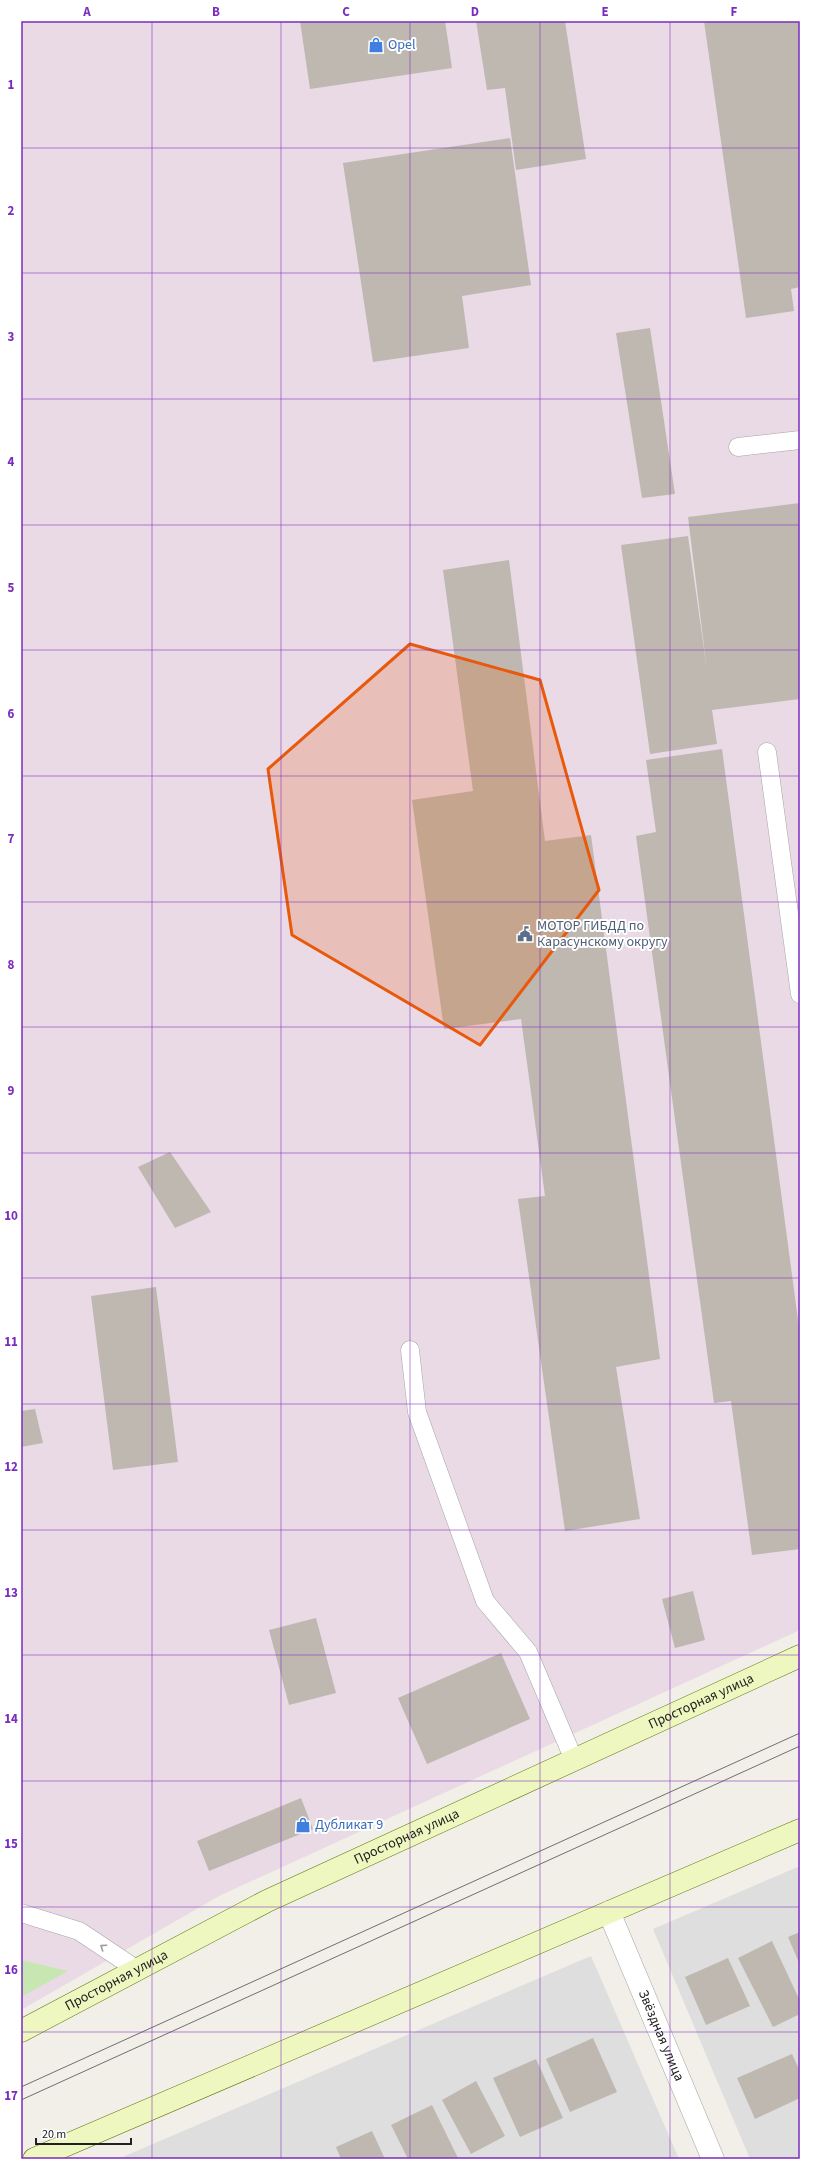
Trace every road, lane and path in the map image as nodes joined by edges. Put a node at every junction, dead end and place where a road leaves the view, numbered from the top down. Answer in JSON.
{"nodes":[{"id":1,"x":800,"y":440,"type":"edge"},
{"id":2,"x":738,"y":447,"type":"dead end"},
{"id":3,"x":767,"y":752,"type":"dead end"},
{"id":4,"x":800,"y":994,"type":"edge"},
{"id":5,"x":410,"y":1350,"type":"dead end"},
{"id":6,"x":800,"y":1656,"type":"edge"},
{"id":7,"x":574,"y":1760,"type":"junction"},
{"id":8,"x":800,"y":1830,"type":"edge"},
{"id":9,"x":609,"y":1912,"type":"junction"},
{"id":10,"x":21,"y":1913,"type":"edge"},
{"id":11,"x":136,"y":1969,"type":"junction"},
{"id":12,"x":21,"y":2031,"type":"edge"},
{"id":13,"x":34,"y":2159,"type":"edge"},
{"id":14,"x":713,"y":2159,"type":"edge"}],
"edges":[{"from":1,"to":2,"type":"lane"},
{"from":3,"to":4,"type":"lane"},
{"from":5,"to":7,"type":"lane"},
{"from":6,"to":7,"type":"street","name":"Просторная улица"},
{"from":7,"to":11,"type":"street","name":"Просторная улица"},
{"from":8,"to":9,"type":"street"},
{"from":9,"to":13,"type":"street"},
{"from":9,"to":14,"type":"street","name":"Звёздная улица"},
{"from":11,"to":10,"type":"lane","one_way":true},
{"from":11,"to":12,"type":"street","name":"Просторная улица"}]}
